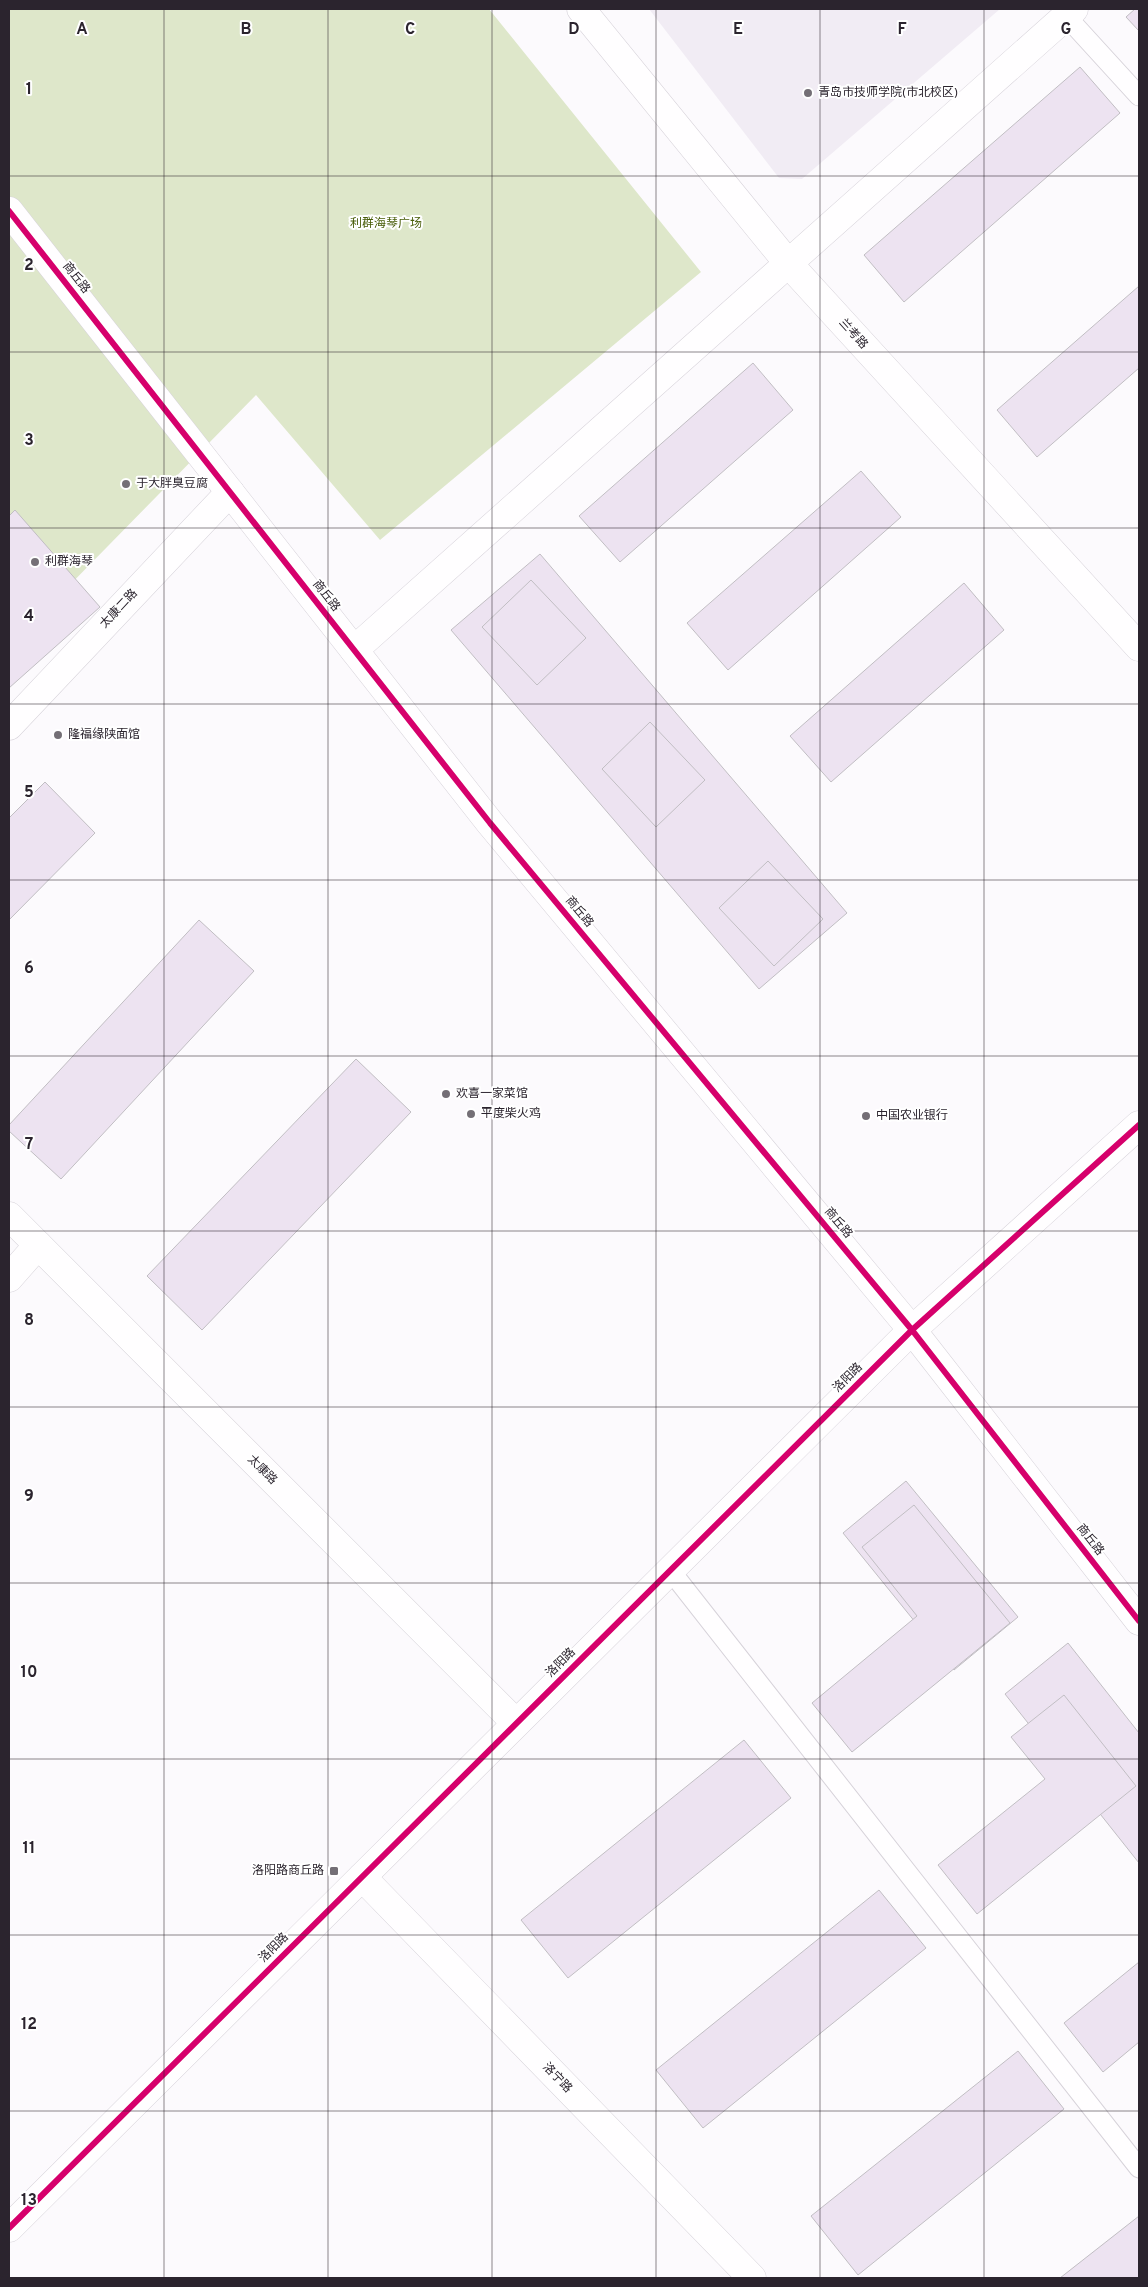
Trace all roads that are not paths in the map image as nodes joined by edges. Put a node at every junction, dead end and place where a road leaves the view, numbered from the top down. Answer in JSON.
{"nodes":[{"id":1,"x":581,"y":9,"type":"edge"},
{"id":2,"x":1070,"y":12,"type":"edge"},
{"id":3,"x":1139,"y":96,"type":"edge"},
{"id":4,"x":9,"y":211,"type":"edge"},
{"id":5,"x":788,"y":263,"type":"junction"},
{"id":6,"x":230,"y":492,"type":"junction"},
{"id":7,"x":1139,"y":648,"type":"edge"},
{"id":8,"x":354,"y":650,"type":"junction"},
{"id":9,"x":9,"y":726,"type":"edge"},
{"id":10,"x":1139,"y":1125,"type":"edge"},
{"id":11,"x":9,"y":1216,"type":"edge"},
{"id":12,"x":38,"y":1245,"type":"junction"},
{"id":13,"x":9,"y":1278,"type":"edge"},
{"id":14,"x":912,"y":1330,"type":"junction"},
{"id":15,"x":670,"y":1570,"type":"junction"},
{"id":16,"x":1139,"y":1621,"type":"edge"},
{"id":17,"x":516,"y":1724,"type":"junction"},
{"id":18,"x":362,"y":1877,"type":"junction"},
{"id":19,"x":1139,"y":2168,"type":"edge"},
{"id":20,"x":9,"y":2228,"type":"edge"},
{"id":21,"x":752,"y":2278,"type":"edge"}],
"edges":[{"from":1,"to":5,"type":"street","name":"兰考路"},
{"from":2,"to":3,"type":"lane"},
{"from":2,"to":5,"type":"street"},
{"from":4,"to":6,"type":"street","name":"商丘路"},
{"from":5,"to":7,"type":"street","name":"兰考路"},
{"from":5,"to":8,"type":"street"},
{"from":6,"to":8,"type":"street","name":"商丘路"},
{"from":6,"to":9,"type":"street","name":"太康二路"},
{"from":8,"to":14,"type":"street","name":"商丘路"},
{"from":10,"to":14,"type":"street","name":"洛阳路"},
{"from":11,"to":12,"type":"street","name":"太康路"},
{"from":12,"to":13,"type":"street"},
{"from":12,"to":17,"type":"street","name":"太康路"},
{"from":14,"to":15,"type":"street","name":"洛阳路"},
{"from":14,"to":16,"type":"street","name":"商丘路"},
{"from":15,"to":17,"type":"street","name":"洛阳路"},
{"from":15,"to":19,"type":"lane"},
{"from":17,"to":18,"type":"street","name":"洛阳路"},
{"from":18,"to":20,"type":"street","name":"洛阳路"},
{"from":18,"to":21,"type":"street","name":"洛宁路"}]}
